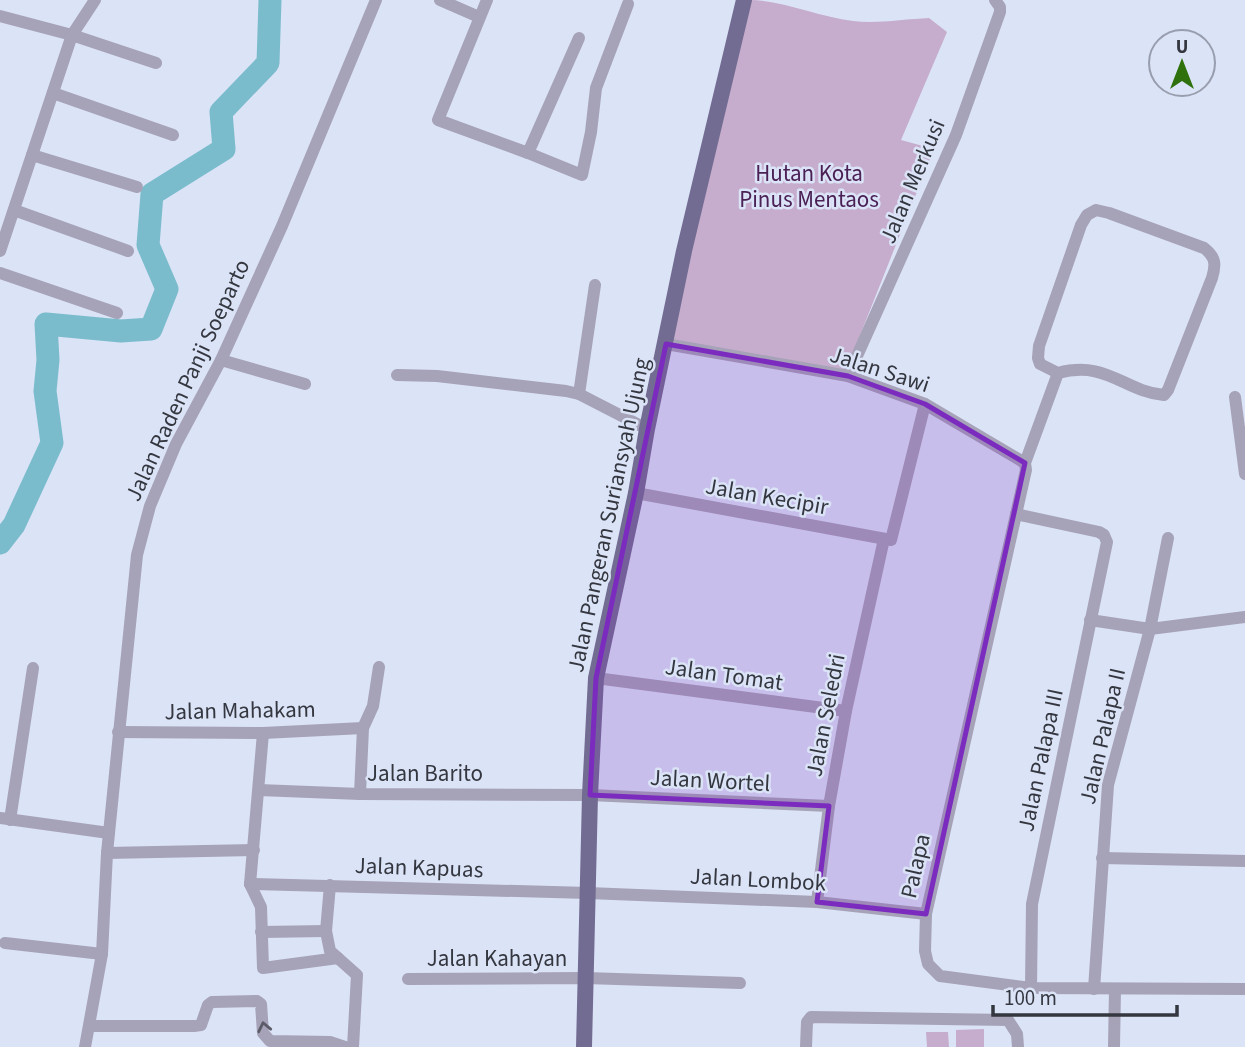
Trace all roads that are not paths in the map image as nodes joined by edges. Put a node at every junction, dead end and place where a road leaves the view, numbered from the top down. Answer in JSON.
{"nodes":[{"id":1,"x":95,"y":0,"type":"edge"},
{"id":2,"x":376,"y":0,"type":"edge"},
{"id":3,"x":440,"y":0,"type":"edge"},
{"id":4,"x":487,"y":0,"type":"edge"},
{"id":5,"x":744,"y":0,"type":"edge"},
{"id":6,"x":995,"y":0,"type":"edge"},
{"id":7,"x":628,"y":4,"type":"dead end"},
{"id":8,"x":0,"y":16,"type":"edge"},
{"id":9,"x":479,"y":17,"type":"junction"},
{"id":10,"x":72,"y":35,"type":"junction"},
{"id":11,"x":579,"y":38,"type":"dead end"},
{"id":12,"x":156,"y":63,"type":"dead end"},
{"id":13,"x":53,"y":93,"type":"junction"},
{"id":14,"x":173,"y":135,"type":"dead end"},
{"id":15,"x":528,"y":153,"type":"junction"},
{"id":16,"x":32,"y":155,"type":"junction"},
{"id":17,"x":137,"y":187,"type":"dead end"},
{"id":18,"x":14,"y":210,"type":"junction"},
{"id":19,"x":0,"y":251,"type":"edge"},
{"id":20,"x":128,"y":251,"type":"dead end"},
{"id":21,"x":0,"y":273,"type":"edge"},
{"id":22,"x":595,"y":285,"type":"dead end"},
{"id":23,"x":117,"y":313,"type":"dead end"},
{"id":24,"x":666,"y":344,"type":"junction"},
{"id":25,"x":221,"y":360,"type":"junction"},
{"id":26,"x":1058,"y":373,"type":"junction"},
{"id":27,"x":397,"y":375,"type":"dead end"},
{"id":28,"x":848,"y":376,"type":"junction"},
{"id":29,"x":305,"y":384,"type":"dead end"},
{"id":30,"x":579,"y":394,"type":"junction"},
{"id":31,"x":1235,"y":397,"type":"dead end"},
{"id":32,"x":925,"y":404,"type":"junction"},
{"id":33,"x":647,"y":429,"type":"junction"},
{"id":34,"x":1025,"y":463,"type":"junction"},
{"id":35,"x":1245,"y":474,"type":"edge"},
{"id":36,"x":636,"y":493,"type":"junction"},
{"id":37,"x":1016,"y":513,"type":"junction"},
{"id":38,"x":1168,"y":538,"type":"dead end"},
{"id":39,"x":887,"y":539,"type":"junction"},
{"id":40,"x":1245,"y":617,"type":"edge"},
{"id":41,"x":1090,"y":620,"type":"junction"},
{"id":42,"x":1150,"y":629,"type":"junction"},
{"id":43,"x":379,"y":667,"type":"dead end"},
{"id":44,"x":33,"y":668,"type":"dead end"},
{"id":45,"x":596,"y":678,"type":"junction"},
{"id":46,"x":846,"y":711,"type":"junction"},
{"id":47,"x":363,"y":728,"type":"junction"},
{"id":48,"x":118,"y":732,"type":"junction"},
{"id":49,"x":263,"y":733,"type":"junction"},
{"id":50,"x":259,"y":790,"type":"junction"},
{"id":51,"x":360,"y":794,"type":"junction"},
{"id":52,"x":590,"y":795,"type":"junction"},
{"id":53,"x":829,"y":806,"type":"junction"},
{"id":54,"x":5,"y":819,"type":"edge"},
{"id":55,"x":109,"y":833,"type":"junction"},
{"id":56,"x":254,"y":850,"type":"junction"},
{"id":57,"x":107,"y":853,"type":"junction"},
{"id":58,"x":1102,"y":858,"type":"junction"},
{"id":59,"x":1245,"y":861,"type":"edge"},
{"id":60,"x":250,"y":884,"type":"junction"},
{"id":61,"x":330,"y":885,"type":"junction"},
{"id":62,"x":588,"y":892,"type":"junction"},
{"id":63,"x":817,"y":902,"type":"junction"},
{"id":64,"x":926,"y":914,"type":"junction"},
{"id":65,"x":326,"y":931,"type":"junction"},
{"id":66,"x":261,"y":932,"type":"junction"},
{"id":67,"x":5,"y":943,"type":"dead end"},
{"id":68,"x":102,"y":954,"type":"junction"},
{"id":69,"x":338,"y":958,"type":"junction"},
{"id":70,"x":586,"y":978,"type":"junction"},
{"id":71,"x":408,"y":979,"type":"dead end"},
{"id":72,"x":740,"y":983,"type":"dead end"},
{"id":73,"x":1031,"y":988,"type":"junction"},
{"id":74,"x":1094,"y":989,"type":"junction"},
{"id":75,"x":1115,"y":989,"type":"junction"},
{"id":76,"x":1245,"y":989,"type":"edge"},
{"id":77,"x":91,"y":1026,"type":"junction"},
{"id":78,"x":85,"y":1047,"type":"edge"},
{"id":79,"x":345,"y":1047,"type":"edge"},
{"id":80,"x":353,"y":1047,"type":"edge"},
{"id":81,"x":584,"y":1047,"type":"edge"},
{"id":82,"x":806,"y":1047,"type":"edge"},
{"id":83,"x":1018,"y":1047,"type":"edge"},
{"id":84,"x":1114,"y":1047,"type":"edge"}],
"edges":[{"from":1,"to":10,"type":"street"},
{"from":2,"to":25,"type":"street","name":"Jalan Raden Panji Soeparto"},
{"from":3,"to":9,"type":"street"},
{"from":4,"to":9,"type":"street"},
{"from":5,"to":24,"type":"main road","name":"Jalan Pangeran Suriansyah Ujung"},
{"from":6,"to":28,"type":"street","name":"Jalan Merkusi"},
{"from":7,"to":15,"type":"street"},
{"from":8,"to":10,"type":"street"},
{"from":9,"to":15,"type":"street"},
{"from":10,"to":12,"type":"street"},
{"from":10,"to":13,"type":"street"},
{"from":11,"to":15,"type":"street"},
{"from":13,"to":14,"type":"street"},
{"from":13,"to":16,"type":"street"},
{"from":16,"to":17,"type":"street"},
{"from":16,"to":18,"type":"street"},
{"from":18,"to":19,"type":"street"},
{"from":18,"to":20,"type":"street"},
{"from":21,"to":23,"type":"street"},
{"from":22,"to":30,"type":"street"},
{"from":24,"to":28,"type":"street","name":"Jalan Sawi"},
{"from":24,"to":33,"type":"main road","name":"Jalan Pangeran Suriansyah Ujung"},
{"from":25,"to":29,"type":"street"},
{"from":25,"to":48,"type":"street","name":"Jalan Raden Panji Soeparto"},
{"from":26,"to":26,"type":"street"},
{"from":26,"to":34,"type":"street","name":"Palapa"},
{"from":27,"to":30,"type":"street"},
{"from":28,"to":32,"type":"street","name":"Jalan Sawi"},
{"from":30,"to":33,"type":"street"},
{"from":31,"to":35,"type":"street"},
{"from":32,"to":34,"type":"street","name":"Jalan Sawi"},
{"from":32,"to":39,"type":"street","name":"Jalan Seledri"},
{"from":33,"to":36,"type":"main road","name":"Jalan Pangeran Suriansyah Ujung"},
{"from":34,"to":37,"type":"street","name":"Palapa"},
{"from":36,"to":39,"type":"street","name":"Jalan Kecipir"},
{"from":36,"to":45,"type":"main road","name":"Jalan Pangeran Suriansyah Ujung"},
{"from":37,"to":41,"type":"street","name":"Jalan Palapa III"},
{"from":37,"to":64,"type":"street","name":"Palapa"},
{"from":38,"to":42,"type":"street","name":"Jalan Palapa II"},
{"from":39,"to":46,"type":"street","name":"Jalan Seledri"},
{"from":40,"to":42,"type":"street"},
{"from":41,"to":42,"type":"street"},
{"from":41,"to":73,"type":"street","name":"Jalan Palapa III"},
{"from":42,"to":58,"type":"street","name":"Jalan Palapa II"},
{"from":43,"to":47,"type":"street"},
{"from":44,"to":54,"type":"street"},
{"from":45,"to":46,"type":"street","name":"Jalan Tomat"},
{"from":45,"to":52,"type":"main road","name":"Jalan Pangeran Suriansyah Ujung"},
{"from":46,"to":53,"type":"street","name":"Jalan Seledri"},
{"from":47,"to":49,"type":"street","name":"Jalan Mahakam"},
{"from":47,"to":51,"type":"street"},
{"from":48,"to":49,"type":"street","name":"Jalan Mahakam"},
{"from":48,"to":55,"type":"street","name":"Jalan Raden Panji Soeparto"},
{"from":49,"to":50,"type":"street"},
{"from":50,"to":51,"type":"street","name":"Jalan Barito"},
{"from":50,"to":56,"type":"street"},
{"from":51,"to":52,"type":"street","name":"Jalan Barito"},
{"from":52,"to":53,"type":"street","name":"Jalan Wortel"},
{"from":52,"to":62,"type":"main road","name":"Jalan Pangeran Suriansyah Ujung"},
{"from":53,"to":63,"type":"street","name":"Jalan Seledri"},
{"from":54,"to":55,"type":"street"},
{"from":55,"to":57,"type":"street","name":"Jalan Raden Panji Soeparto"},
{"from":56,"to":57,"type":"street"},
{"from":56,"to":60,"type":"street"},
{"from":57,"to":68,"type":"street","name":"Jalan Raden Panji Soeparto"},
{"from":58,"to":59,"type":"street"},
{"from":58,"to":74,"type":"street","name":"Jalan Palapa II"},
{"from":60,"to":61,"type":"street","name":"Jalan Kapuas"},
{"from":60,"to":66,"type":"street"},
{"from":61,"to":62,"type":"street","name":"Jalan Kapuas"},
{"from":61,"to":65,"type":"street"},
{"from":62,"to":63,"type":"street","name":"Jalan Lombok"},
{"from":62,"to":70,"type":"main road","name":"Jalan Pangeran Suriansyah Ujung"},
{"from":63,"to":64,"type":"street","name":"Jalan Lombok"},
{"from":64,"to":73,"type":"street","name":"Palapa"},
{"from":65,"to":66,"type":"street"},
{"from":65,"to":69,"type":"street"},
{"from":66,"to":69,"type":"street"},
{"from":67,"to":68,"type":"street"},
{"from":68,"to":77,"type":"street","name":"Jalan Raden Panji Soeparto"},
{"from":69,"to":80,"type":"street"},
{"from":70,"to":71,"type":"street","name":"Jalan Kahayan"},
{"from":70,"to":72,"type":"street","name":"Jalan Kahayan"},
{"from":70,"to":81,"type":"main road","name":"Jalan Pangeran Suriansyah Ujung"},
{"from":73,"to":74,"type":"street","name":"Palapa"},
{"from":74,"to":75,"type":"street","name":"Palapa"},
{"from":75,"to":76,"type":"street","name":"Palapa"},
{"from":75,"to":84,"type":"street"},
{"from":77,"to":78,"type":"street","name":"Jalan Raden Panji Soeparto"},
{"from":79,"to":77,"type":"street","one_way":true},
{"from":82,"to":83,"type":"street"}]}
